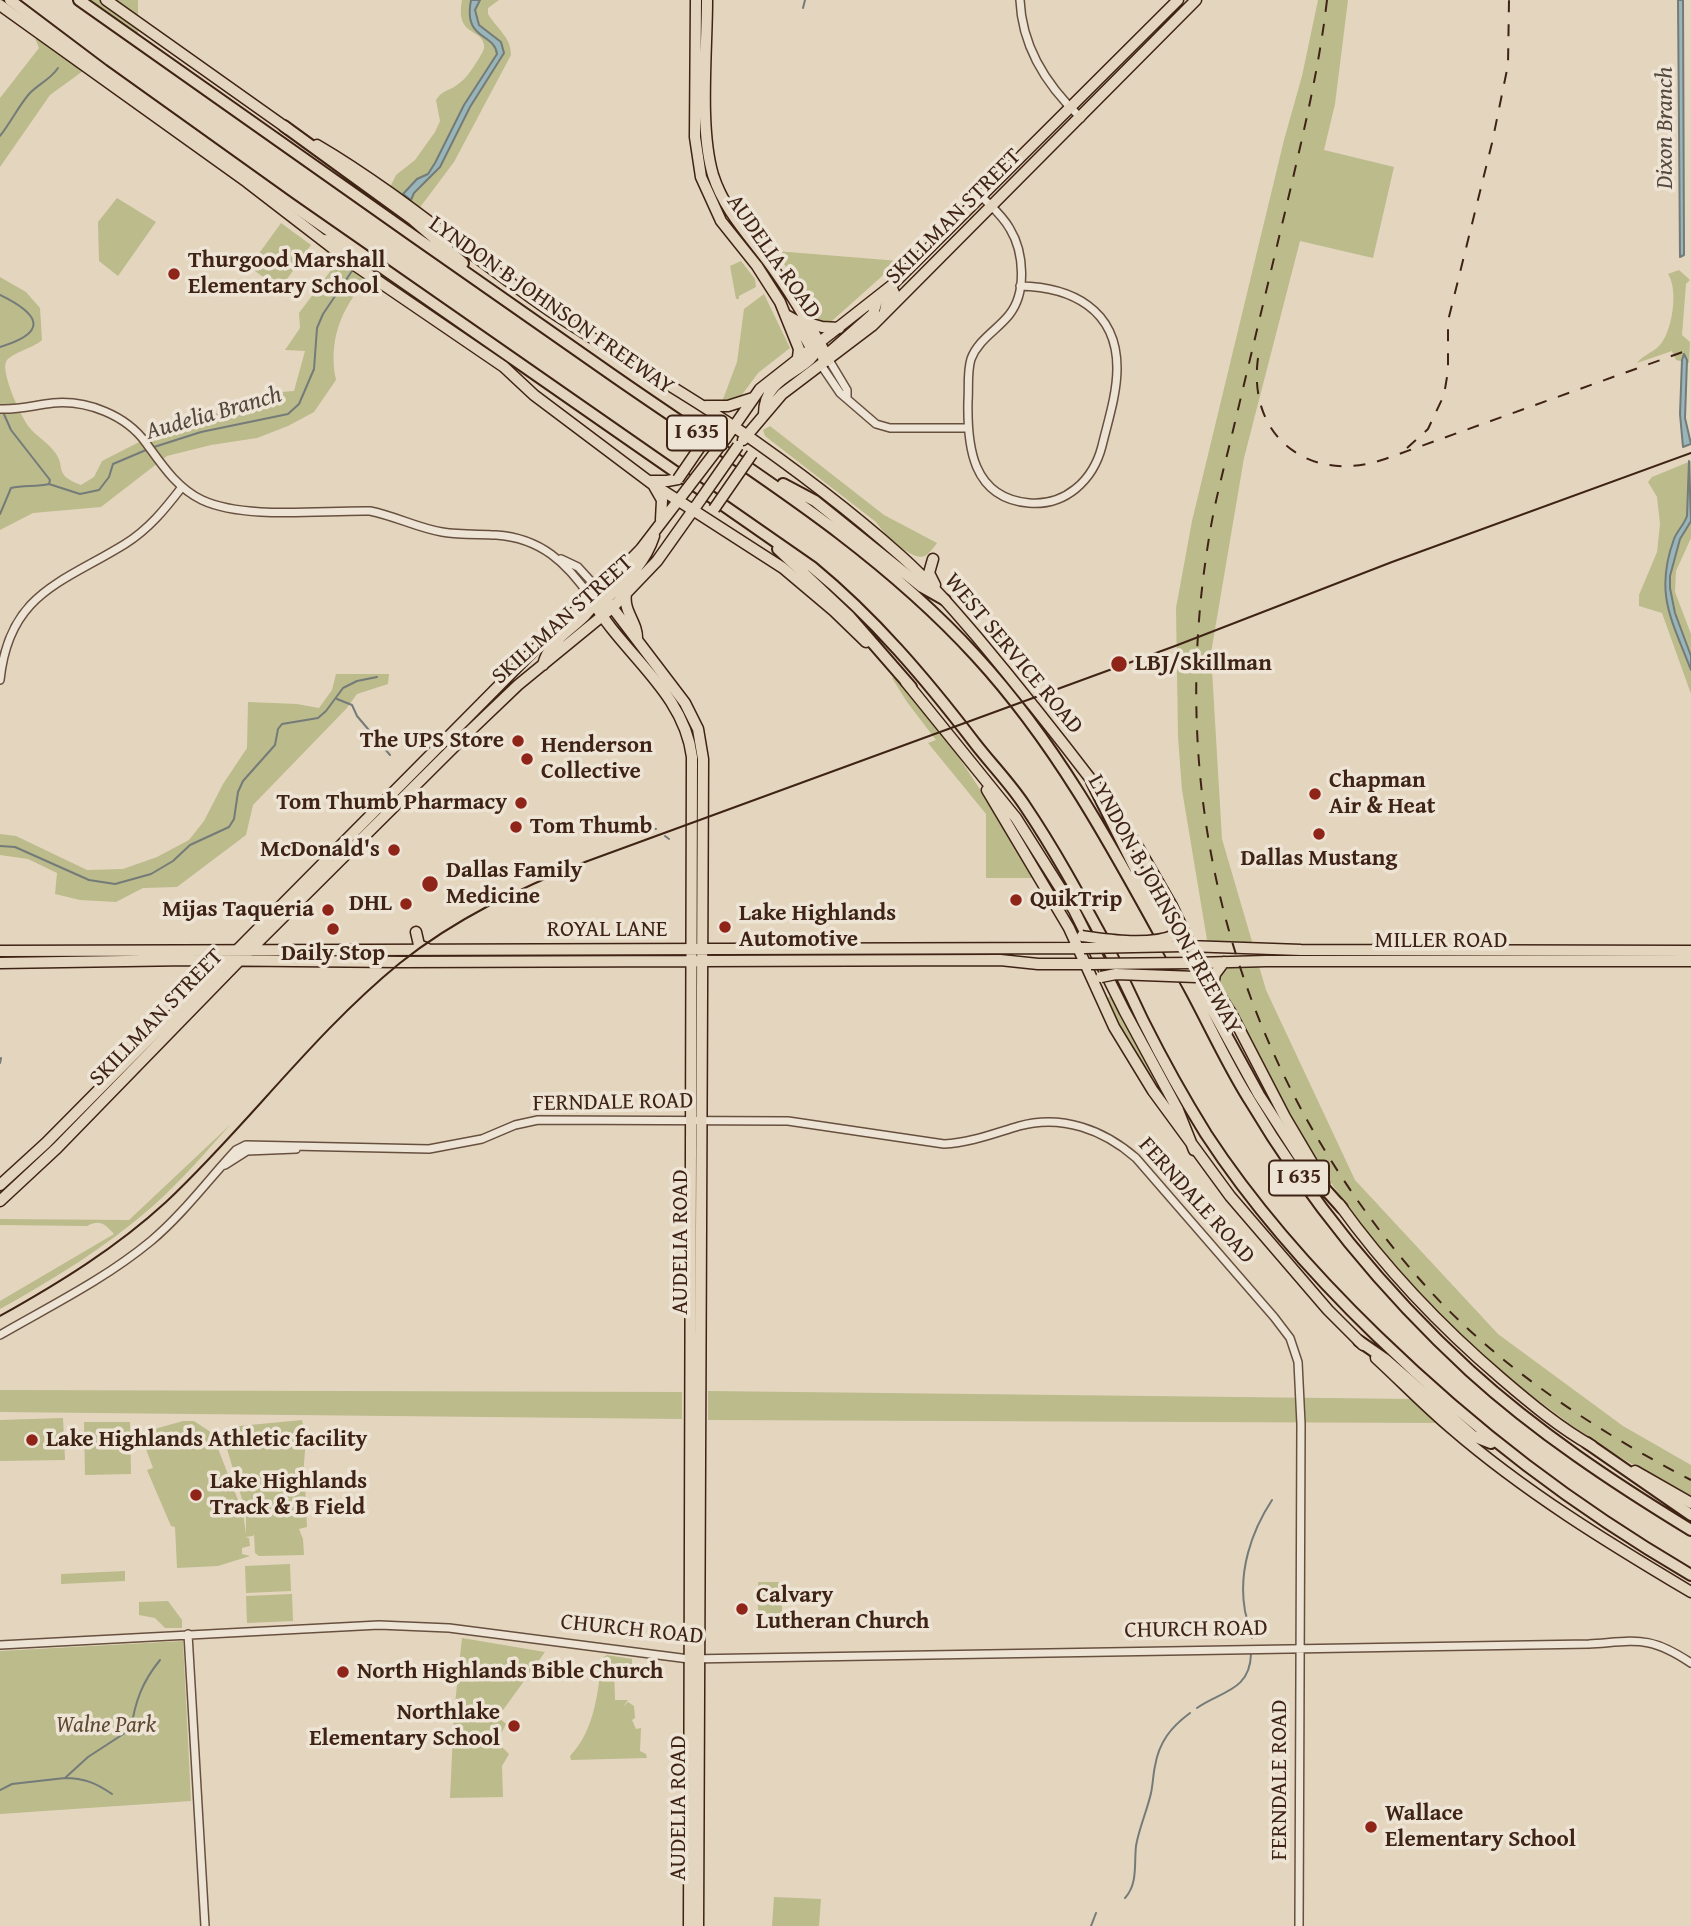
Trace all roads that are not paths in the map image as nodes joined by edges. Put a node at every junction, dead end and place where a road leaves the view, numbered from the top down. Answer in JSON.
{"nodes":[{"id":1,"x":10,"y":0,"type":"edge"},
{"id":2,"x":79,"y":0,"type":"edge"},
{"id":3,"x":106,"y":0,"type":"edge"},
{"id":4,"x":696,"y":0,"type":"edge"},
{"id":5,"x":707,"y":0,"type":"edge"},
{"id":6,"x":1020,"y":0,"type":"edge"},
{"id":7,"x":1178,"y":0,"type":"edge"},
{"id":8,"x":1196,"y":0,"type":"edge"},
{"id":9,"x":0,"y":5,"type":"edge"},
{"id":10,"x":1164,"y":13,"type":"junction"},
{"id":11,"x":1174,"y":23,"type":"junction"},
{"id":12,"x":1071,"y":108,"type":"junction"},
{"id":13,"x":695,"y":118,"type":"junction"},
{"id":14,"x":1081,"y":118,"type":"junction"},
{"id":15,"x":284,"y":126,"type":"junction"},
{"id":16,"x":706,"y":136,"type":"junction"},
{"id":17,"x":982,"y":197,"type":"junction"},
{"id":18,"x":992,"y":206,"type":"junction"},
{"id":19,"x":325,"y":240,"type":"junction"},
{"id":20,"x":778,"y":276,"type":"junction"},
{"id":21,"x":770,"y":285,"type":"junction"},
{"id":22,"x":891,"y":286,"type":"junction"},
{"id":23,"x":1020,"y":286,"type":"junction"},
{"id":24,"x":488,"y":287,"type":"junction"},
{"id":25,"x":878,"y":297,"type":"junction"},
{"id":26,"x":885,"y":312,"type":"junction"},
{"id":27,"x":786,"y":315,"type":"junction"},
{"id":28,"x":454,"y":317,"type":"junction"},
{"id":29,"x":808,"y":323,"type":"junction"},
{"id":30,"x":839,"y":328,"type":"junction"},
{"id":31,"x":820,"y":354,"type":"junction"},
{"id":32,"x":798,"y":358,"type":"junction"},
{"id":33,"x":753,"y":397,"type":"junction"},
{"id":34,"x":703,"y":407,"type":"junction"},
{"id":35,"x":0,"y":409,"type":"edge"},
{"id":36,"x":734,"y":427,"type":"junction"},
{"id":37,"x":968,"y":429,"type":"junction"},
{"id":38,"x":746,"y":436,"type":"junction"},
{"id":39,"x":773,"y":455,"type":"junction"},
{"id":40,"x":743,"y":463,"type":"junction"},
{"id":41,"x":650,"y":482,"type":"junction"},
{"id":42,"x":182,"y":487,"type":"junction"},
{"id":43,"x":678,"y":501,"type":"junction"},
{"id":44,"x":693,"y":511,"type":"junction"},
{"id":45,"x":658,"y":526,"type":"junction"},
{"id":46,"x":727,"y":533,"type":"junction"},
{"id":47,"x":770,"y":538,"type":"junction"},
{"id":48,"x":902,"y":557,"type":"junction"},
{"id":49,"x":626,"y":594,"type":"junction"},
{"id":50,"x":600,"y":600,"type":"junction"},
{"id":51,"x":945,"y":600,"type":"junction"},
{"id":52,"x":603,"y":615,"type":"junction"},
{"id":53,"x":637,"y":640,"type":"junction"},
{"id":54,"x":543,"y":665,"type":"junction"},
{"id":55,"x":0,"y":680,"type":"edge"},
{"id":56,"x":911,"y":687,"type":"junction"},
{"id":57,"x":969,"y":760,"type":"junction"},
{"id":58,"x":1092,"y":782,"type":"junction"},
{"id":59,"x":691,"y":844,"type":"junction"},
{"id":60,"x":703,"y":845,"type":"junction"},
{"id":61,"x":274,"y":926,"type":"junction"},
{"id":62,"x":1069,"y":928,"type":"junction"},
{"id":63,"x":1179,"y":930,"type":"junction"},
{"id":64,"x":416,"y":932,"type":"dead end"},
{"id":65,"x":1187,"y":946,"type":"junction"},
{"id":66,"x":1052,"y":948,"type":"junction"},
{"id":67,"x":1081,"y":948,"type":"junction"},
{"id":68,"x":1213,"y":948,"type":"joint"},
{"id":69,"x":251,"y":950,"type":"junction"},
{"id":70,"x":284,"y":950,"type":"junction"},
{"id":71,"x":395,"y":950,"type":"junction"},
{"id":72,"x":441,"y":950,"type":"junction"},
{"id":73,"x":0,"y":951,"type":"edge"},
{"id":74,"x":1691,"y":951,"type":"edge"},
{"id":75,"x":237,"y":955,"type":"junction"},
{"id":76,"x":697,"y":955,"type":"junction"},
{"id":77,"x":993,"y":955,"type":"junction"},
{"id":78,"x":190,"y":960,"type":"junction"},
{"id":79,"x":225,"y":961,"type":"junction"},
{"id":80,"x":333,"y":961,"type":"junction"},
{"id":81,"x":1691,"y":961,"type":"edge"},
{"id":82,"x":1224,"y":962,"type":"junction"},
{"id":83,"x":0,"y":963,"type":"edge"},
{"id":84,"x":1195,"y":963,"type":"junction"},
{"id":85,"x":1088,"y":964,"type":"junction"},
{"id":86,"x":1098,"y":981,"type":"junction"},
{"id":87,"x":203,"y":983,"type":"junction"},
{"id":88,"x":1212,"y":984,"type":"junction"},
{"id":89,"x":696,"y":1121,"type":"junction"},
{"id":90,"x":1194,"y":1150,"type":"junction"},
{"id":91,"x":0,"y":1185,"type":"edge"},
{"id":92,"x":0,"y":1200,"type":"edge"},
{"id":93,"x":1342,"y":1208,"type":"junction"},
{"id":94,"x":0,"y":1335,"type":"edge"},
{"id":95,"x":1359,"y":1341,"type":"junction"},
{"id":96,"x":1587,"y":1443,"type":"junction"},
{"id":97,"x":1498,"y":1445,"type":"junction"},
{"id":98,"x":1691,"y":1503,"type":"edge"},
{"id":99,"x":1691,"y":1515,"type":"edge"},
{"id":100,"x":1691,"y":1530,"type":"edge"},
{"id":101,"x":1691,"y":1575,"type":"edge"},
{"id":102,"x":1691,"y":1592,"type":"edge"},
{"id":103,"x":188,"y":1634,"type":"junction"},
{"id":104,"x":0,"y":1645,"type":"edge"},
{"id":105,"x":1300,"y":1647,"type":"junction"},
{"id":106,"x":694,"y":1659,"type":"junction"},
{"id":107,"x":1691,"y":1663,"type":"edge"},
{"id":108,"x":205,"y":1926,"type":"edge"},
{"id":109,"x":689,"y":1926,"type":"edge"},
{"id":110,"x":698,"y":1926,"type":"edge"},
{"id":111,"x":1299,"y":1926,"type":"edge"}],
"edges":[{"from":1,"to":28,"type":"highway"},
{"from":2,"to":24,"type":"highway","name":"LYNDON B JOHNSON FREEWAY","number":"I 635"},
{"from":3,"to":15,"type":"main road","name":"WEST SERVICE ROAD"},
{"from":4,"to":13,"type":"main road","name":"AUDELIA ROAD"},
{"from":5,"to":16,"type":"main road","name":"AUDELIA ROAD"},
{"from":6,"to":12,"type":"street"},
{"from":7,"to":10,"type":"main road","name":"SKILLMAN STREET"},
{"from":8,"to":11,"type":"main road","name":"SKILLMAN STREET"},
{"from":9,"to":19,"type":"main road"},
{"from":10,"to":11,"type":"main road"},
{"from":10,"to":12,"type":"main road","name":"SKILLMAN STREET"},
{"from":11,"to":14,"type":"main road","name":"SKILLMAN STREET"},
{"from":12,"to":14,"type":"street"},
{"from":12,"to":17,"type":"main road","name":"SKILLMAN STREET"},
{"from":13,"to":16,"type":"main road"},
{"from":13,"to":21,"type":"main road","name":"AUDELIA ROAD"},
{"from":14,"to":18,"type":"main road","name":"SKILLMAN STREET"},
{"from":15,"to":24,"type":"highway"},
{"from":15,"to":34,"type":"main road","name":"WEST SERVICE ROAD"},
{"from":16,"to":20,"type":"main road","name":"AUDELIA ROAD"},
{"from":17,"to":18,"type":"street"},
{"from":17,"to":22,"type":"main road","name":"SKILLMAN STREET"},
{"from":18,"to":23,"type":"street"},
{"from":18,"to":26,"type":"main road","name":"SKILLMAN STREET"},
{"from":19,"to":28,"type":"highway"},
{"from":19,"to":41,"type":"main road"},
{"from":20,"to":21,"type":"main road"},
{"from":20,"to":29,"type":"main road","name":"AUDELIA ROAD"},
{"from":21,"to":27,"type":"main road","name":"AUDELIA ROAD"},
{"from":22,"to":25,"type":"main road","name":"SKILLMAN STREET"},
{"from":22,"to":26,"type":"main road"},
{"from":23,"to":37,"type":"street"},
{"from":23,"to":37,"type":"street"},
{"from":24,"to":40,"type":"highway","name":"LYNDON B JOHNSON FREEWAY","number":"I 635"},
{"from":25,"to":30,"type":"main road","name":"SKILLMAN STREET"},
{"from":25,"to":31,"type":"main road"},
{"from":26,"to":31,"type":"main road","name":"SKILLMAN STREET"},
{"from":27,"to":31,"type":"main road","name":"AUDELIA ROAD"},
{"from":27,"to":32,"type":"main road"},
{"from":28,"to":47,"type":"highway","number":"I 635"},
{"from":29,"to":30,"type":"main road"},
{"from":29,"to":31,"type":"main road","name":"AUDELIA ROAD"},
{"from":30,"to":31,"type":"main road","name":"SKILLMAN STREET"},
{"from":31,"to":32,"type":"main road","name":"SKILLMAN STREET"},
{"from":31,"to":37,"type":"street"},
{"from":31,"to":38,"type":"main road","name":"SKILLMAN STREET"},
{"from":32,"to":33,"type":"main road","name":"SKILLMAN STREET"},
{"from":33,"to":34,"type":"main road"},
{"from":33,"to":36,"type":"main road","name":"SKILLMAN STREET"},
{"from":34,"to":36,"type":"main road","name":"WEST SERVICE ROAD"},
{"from":34,"to":41,"type":"main road","bridge":true},
{"from":35,"to":42,"type":"street"},
{"from":36,"to":38,"type":"main road","name":"WEST SERVICE ROAD"},
{"from":36,"to":43,"type":"main road","name":"SKILLMAN STREET","bridge":true},
{"from":38,"to":39,"type":"main road","name":"WEST SERVICE ROAD"},
{"from":38,"to":44,"type":"main road","name":"SKILLMAN STREET","bridge":true},
{"from":39,"to":46,"type":"main road","bridge":true},
{"from":39,"to":48,"type":"main road","name":"WEST SERVICE ROAD"},
{"from":40,"to":51,"type":"highway"},
{"from":40,"to":100,"type":"highway","name":"LYNDON B JOHNSON FREEWAY","number":"I 635"},
{"from":41,"to":43,"type":"main road"},
{"from":41,"to":45,"type":"main road"},
{"from":42,"to":50,"type":"street"},
{"from":42,"to":55,"type":"street"},
{"from":43,"to":44,"type":"main road"},
{"from":43,"to":45,"type":"main road","name":"SKILLMAN STREET"},
{"from":44,"to":46,"type":"main road"},
{"from":44,"to":49,"type":"main road","name":"SKILLMAN STREET"},
{"from":45,"to":50,"type":"main road","name":"SKILLMAN STREET"},
{"from":46,"to":56,"type":"main road"},
{"from":47,"to":56,"type":"highway"},
{"from":47,"to":97,"type":"highway","number":"I 635"},
{"from":48,"to":51,"type":"main road","name":"WEST SERVICE ROAD"},
{"from":48,"to":51,"type":"main road"},
{"from":49,"to":50,"type":"main road","name":"SKILLMAN STREET"},
{"from":49,"to":53,"type":"main road"},
{"from":50,"to":52,"type":"main road","name":"AUDELIA ROAD"},
{"from":50,"to":53,"type":"main road","name":"AUDELIA ROAD"},
{"from":50,"to":54,"type":"main road"},
{"from":50,"to":75,"type":"main road","name":"SKILLMAN STREET"},
{"from":51,"to":58,"type":"main road","name":"WEST SERVICE ROAD"},
{"from":52,"to":54,"type":"main road","name":"SKILLMAN STREET"},
{"from":52,"to":59,"type":"main road","name":"AUDELIA ROAD"},
{"from":53,"to":60,"type":"main road","name":"AUDELIA ROAD"},
{"from":54,"to":61,"type":"main road","name":"SKILLMAN STREET"},
{"from":56,"to":57,"type":"main road"},
{"from":57,"to":62,"type":"main road"},
{"from":57,"to":90,"type":"main road"},
{"from":58,"to":63,"type":"main road","name":"WEST SERVICE ROAD"},
{"from":58,"to":93,"type":"highway"},
{"from":59,"to":60,"type":"main road"},
{"from":59,"to":76,"type":"main road","name":"AUDELIA ROAD"},
{"from":60,"to":76,"type":"main road","name":"AUDELIA ROAD"},
{"from":61,"to":69,"type":"main road","name":"SKILLMAN STREET"},
{"from":61,"to":70,"type":"main road"},
{"from":62,"to":63,"type":"main road","bridge":true},
{"from":62,"to":66,"type":"main road"},
{"from":62,"to":67,"type":"main road"},
{"from":63,"to":65,"type":"main road","name":"WEST SERVICE ROAD"},
{"from":64,"to":72,"type":"main road"},
{"from":65,"to":67,"type":"main road","name":"ROYAL LANE","bridge":true},
{"from":65,"to":68,"type":"main road","name":"ROYAL LANE"},
{"from":65,"to":84,"type":"main road","name":"WEST SERVICE ROAD"},
{"from":66,"to":67,"type":"main road","name":"ROYAL LANE"},
{"from":66,"to":77,"type":"main road","name":"ROYAL LANE"},
{"from":67,"to":85,"type":"main road"},
{"from":68,"to":74,"type":"main road","name":"MILLER ROAD"},
{"from":69,"to":70,"type":"main road","name":"ROYAL LANE"},
{"from":69,"to":75,"type":"main road","name":"ROYAL LANE"},
{"from":70,"to":71,"type":"main road","name":"ROYAL LANE"},
{"from":71,"to":72,"type":"main road","name":"ROYAL LANE"},
{"from":71,"to":80,"type":"main road"},
{"from":72,"to":76,"type":"main road","name":"ROYAL LANE"},
{"from":73,"to":75,"type":"main road","name":"ROYAL LANE"},
{"from":75,"to":79,"type":"main road","name":"SKILLMAN STREET"},
{"from":75,"to":80,"type":"main road","name":"ROYAL LANE"},
{"from":75,"to":92,"type":"main road","name":"SKILLMAN STREET"},
{"from":76,"to":77,"type":"main road","name":"ROYAL LANE"},
{"from":76,"to":80,"type":"main road","name":"ROYAL LANE"},
{"from":76,"to":89,"type":"main road","name":"AUDELIA ROAD"},
{"from":77,"to":85,"type":"main road","name":"ROYAL LANE"},
{"from":78,"to":79,"type":"main road"},
{"from":78,"to":83,"type":"main road"},
{"from":78,"to":87,"type":"main road"},
{"from":79,"to":87,"type":"main road","name":"SKILLMAN STREET"},
{"from":81,"to":82,"type":"main road","name":"MILLER ROAD"},
{"from":82,"to":84,"type":"main road","name":"MILLER ROAD"},
{"from":82,"to":88,"type":"main road"},
{"from":84,"to":85,"type":"main road","name":"ROYAL LANE","bridge":true},
{"from":84,"to":88,"type":"main road","name":"WEST SERVICE ROAD"},
{"from":85,"to":86,"type":"main road"},
{"from":86,"to":88,"type":"main road","bridge":true},
{"from":86,"to":90,"type":"main road"},
{"from":87,"to":91,"type":"main road","name":"SKILLMAN STREET"},
{"from":88,"to":93,"type":"main road","name":"WEST SERVICE ROAD"},
{"from":89,"to":94,"type":"street","name":"FERNDALE ROAD"},
{"from":89,"to":105,"type":"street","name":"FERNDALE ROAD"},
{"from":89,"to":106,"type":"main road","name":"AUDELIA ROAD"},
{"from":90,"to":95,"type":"main road"},
{"from":93,"to":96,"type":"main road","name":"WEST SERVICE ROAD"},
{"from":95,"to":97,"type":"highway"},
{"from":95,"to":102,"type":"main road"},
{"from":96,"to":98,"type":"main road","name":"WEST SERVICE ROAD"},
{"from":96,"to":99,"type":"highway"},
{"from":97,"to":101,"type":"highway","number":"I 635"},
{"from":103,"to":104,"type":"street","name":"CHURCH ROAD"},
{"from":103,"to":106,"type":"street","name":"CHURCH ROAD"},
{"from":103,"to":108,"type":"street"},
{"from":105,"to":106,"type":"street","name":"CHURCH ROAD"},
{"from":105,"to":107,"type":"street","name":"CHURCH ROAD"},
{"from":105,"to":111,"type":"street","name":"FERNDALE ROAD"},
{"from":106,"to":109,"type":"main road","name":"AUDELIA ROAD"},
{"from":106,"to":110,"type":"main road","name":"AUDELIA ROAD"}]}
